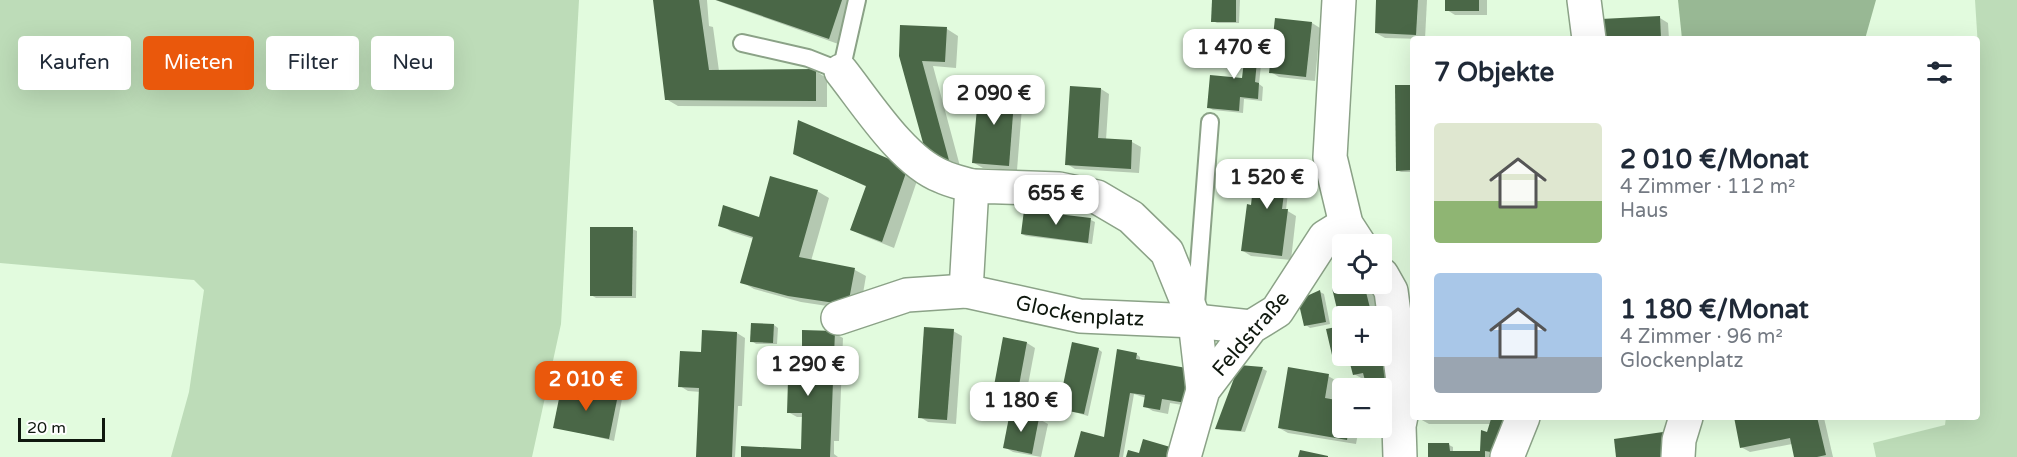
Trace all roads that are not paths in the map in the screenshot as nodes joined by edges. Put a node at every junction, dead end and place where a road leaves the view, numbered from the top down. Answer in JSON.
{"nodes":[{"id":1,"x":856,"y":0,"type":"edge"},
{"id":2,"x":1339,"y":0,"type":"edge"},
{"id":3,"x":1584,"y":0,"type":"edge"},
{"id":4,"x":1589,"y":36,"type":"edge"},
{"id":5,"x":742,"y":44,"type":"dead end"},
{"id":6,"x":842,"y":71,"type":"junction"},
{"id":7,"x":1210,"y":122,"type":"dead end"},
{"id":8,"x":972,"y":186,"type":"junction"},
{"id":9,"x":1352,"y":234,"type":"edge"},
{"id":10,"x":1332,"y":236,"type":"edge"},
{"id":11,"x":966,"y":291,"type":"junction"},
{"id":12,"x":1391,"y":294,"type":"edge"},
{"id":13,"x":838,"y":318,"type":"dead end"},
{"id":14,"x":1195,"y":321,"type":"junction"},
{"id":15,"x":1251,"y":327,"type":"junction"},
{"id":16,"x":1203,"y":390,"type":"junction"},
{"id":17,"x":1521,"y":420,"type":"edge"},
{"id":18,"x":1685,"y":420,"type":"edge"},
{"id":19,"x":1184,"y":457,"type":"edge"},
{"id":20,"x":1400,"y":457,"type":"edge"},
{"id":21,"x":1507,"y":457,"type":"edge"},
{"id":22,"x":1678,"y":457,"type":"edge"}],
"edges":[{"from":1,"to":6,"type":"lane"},
{"from":2,"to":9,"type":"street"},
{"from":3,"to":4,"type":"street"},
{"from":5,"to":6,"type":"lane"},
{"from":6,"to":8,"type":"street"},
{"from":7,"to":14,"type":"lane"},
{"from":8,"to":11,"type":"street"},
{"from":8,"to":14,"type":"street"},
{"from":10,"to":15,"type":"street","name":"Feldstraße"},
{"from":11,"to":13,"type":"street","name":"Glockenplatz"},
{"from":11,"to":14,"type":"street","name":"Glockenplatz"},
{"from":12,"to":20,"type":"street"},
{"from":14,"to":15,"type":"street","name":"Glockenplatz"},
{"from":14,"to":16,"type":"street","name":"Feldstraße"},
{"from":15,"to":16,"type":"street","name":"Feldstraße"},
{"from":16,"to":19,"type":"street","name":"Feldstraße"},
{"from":17,"to":21,"type":"street"},
{"from":18,"to":22,"type":"street"}]}
